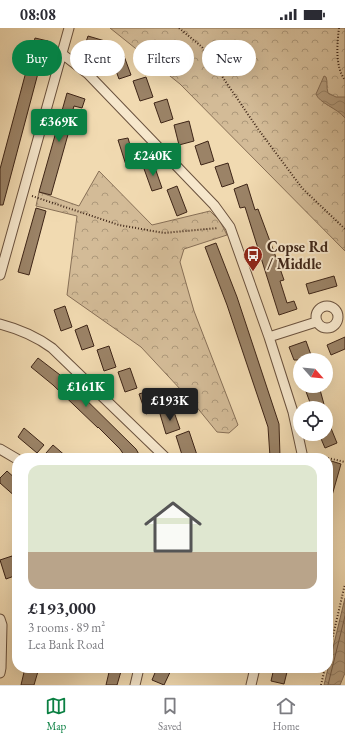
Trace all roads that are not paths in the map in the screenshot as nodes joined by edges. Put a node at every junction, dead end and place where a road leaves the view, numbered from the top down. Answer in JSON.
{"nodes":[{"id":1,"x":69,"y":28,"type":"edge"},
{"id":2,"x":62,"y":50,"type":"edge"},
{"id":3,"x":62,"y":54,"type":"edge"},
{"id":4,"x":55,"y":76,"type":"edge"},
{"id":5,"x":0,"y":275,"type":"edge"},
{"id":6,"x":316,"y":322,"type":"dead end"},
{"id":7,"x":0,"y":324,"type":"edge"},
{"id":8,"x":269,"y":337,"type":"junction"},
{"id":9,"x":0,"y":449,"type":"edge"},
{"id":10,"x":161,"y":453,"type":"edge"},
{"id":11,"x":302,"y":453,"type":"edge"},
{"id":12,"x":12,"y":456,"type":"edge"},
{"id":13,"x":0,"y":619,"type":"edge"},
{"id":14,"x":0,"y":673,"type":"edge"},
{"id":15,"x":139,"y":673,"type":"edge"},
{"id":16,"x":254,"y":673,"type":"edge"},
{"id":17,"x":135,"y":685,"type":"edge"},
{"id":18,"x":251,"y":685,"type":"edge"}],
"edges":[{"from":1,"to":2,"type":"street"},
{"from":3,"to":8,"type":"street"},
{"from":4,"to":5,"type":"street"},
{"from":6,"to":8,"type":"street"},
{"from":7,"to":10,"type":"street"},
{"from":8,"to":11,"type":"street"},
{"from":9,"to":12,"type":"street"},
{"from":13,"to":14,"type":"street"},
{"from":15,"to":17,"type":"street"},
{"from":16,"to":18,"type":"street"}]}
